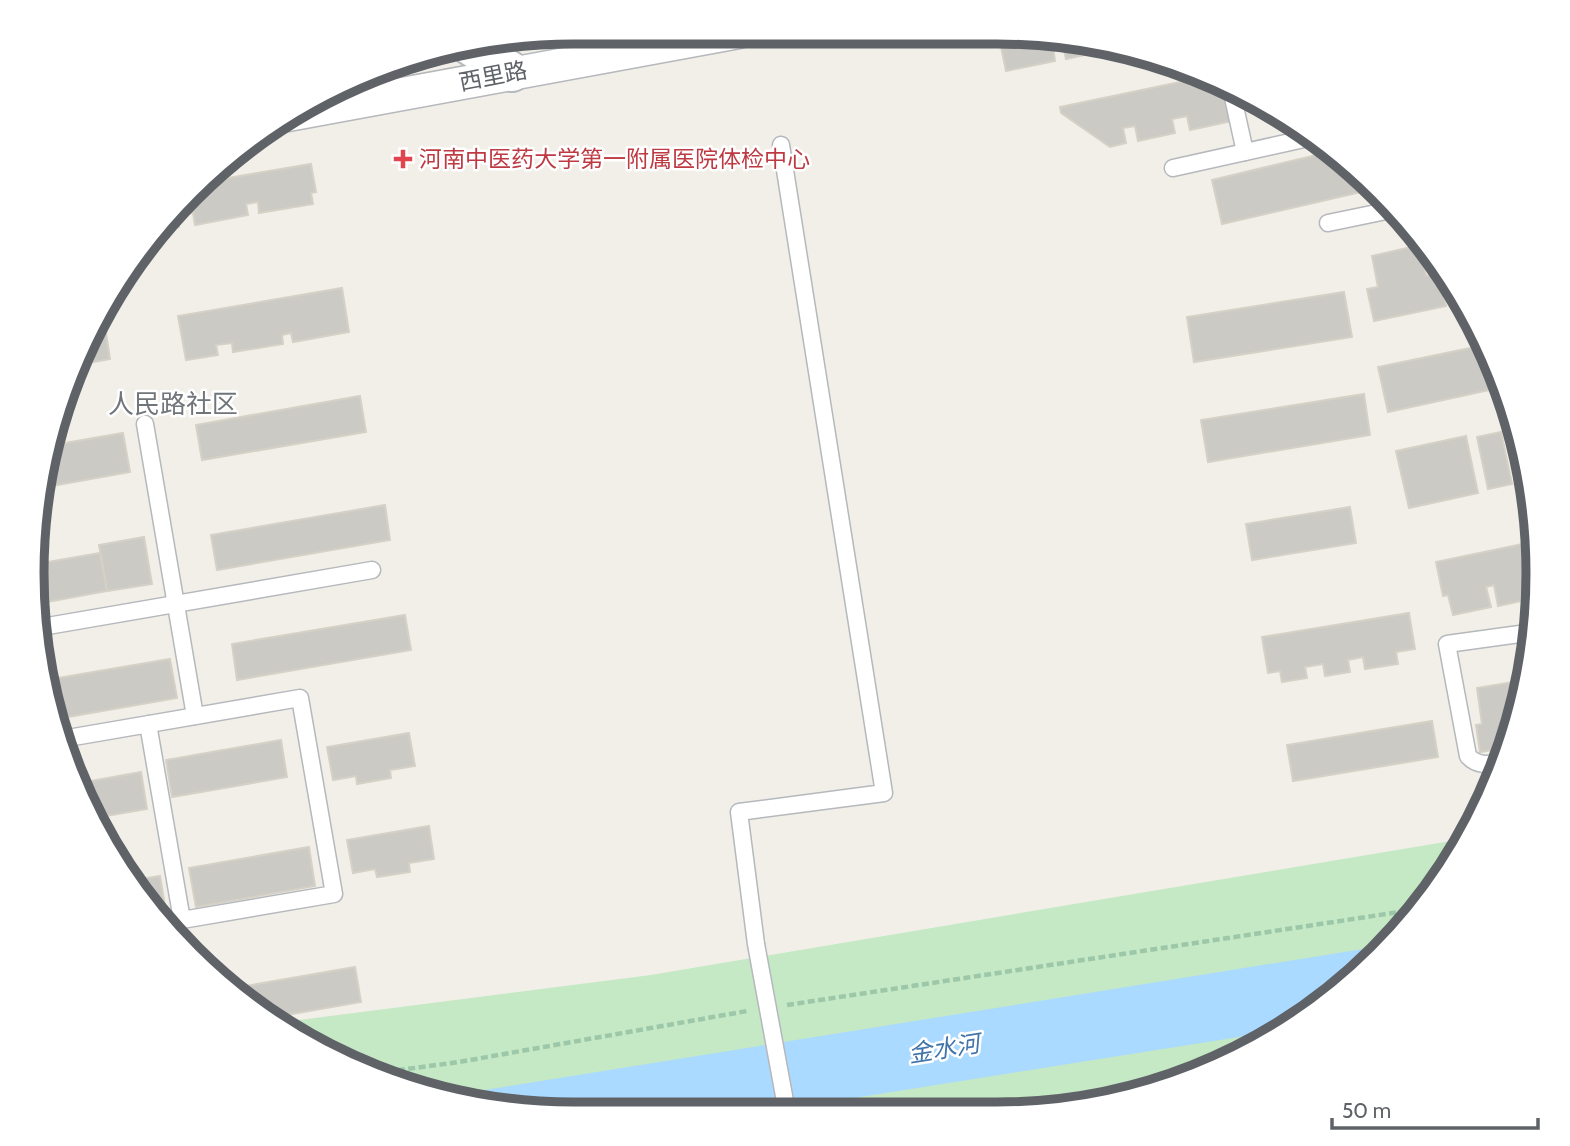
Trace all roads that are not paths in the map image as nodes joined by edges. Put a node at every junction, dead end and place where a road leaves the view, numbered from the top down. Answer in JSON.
{"nodes":[{"id":1,"x":671,"y":44,"type":"edge"},
{"id":2,"x":480,"y":52,"type":"edge"},
{"id":3,"x":512,"y":72,"type":"junction"},
{"id":4,"x":1233,"y":99,"type":"edge"},
{"id":5,"x":316,"y":110,"type":"edge"},
{"id":6,"x":1300,"y":140,"type":"edge"},
{"id":7,"x":781,"y":145,"type":"dead end"},
{"id":8,"x":1245,"y":152,"type":"junction"},
{"id":9,"x":1173,"y":168,"type":"dead end"},
{"id":10,"x":1383,"y":212,"type":"edge"},
{"id":11,"x":1328,"y":223,"type":"dead end"},
{"id":12,"x":145,"y":424,"type":"dead end"},
{"id":13,"x":372,"y":570,"type":"dead end"},
{"id":14,"x":176,"y":604,"type":"junction"},
{"id":15,"x":47,"y":626,"type":"edge"},
{"id":16,"x":1523,"y":634,"type":"edge"},
{"id":17,"x":195,"y":716,"type":"junction"},
{"id":18,"x":148,"y":724,"type":"junction"},
{"id":19,"x":70,"y":738,"type":"edge"},
{"id":20,"x":1490,"y":764,"type":"edge"},
{"id":21,"x":785,"y":1102,"type":"edge"}],
"edges":[{"from":1,"to":3,"type":"street","name":"西里路"},
{"from":2,"to":3,"type":"street"},
{"from":3,"to":5,"type":"street","name":"西里路"},
{"from":4,"to":8,"type":"lane"},
{"from":6,"to":8,"type":"lane"},
{"from":7,"to":21,"type":"lane","bridge":true},
{"from":8,"to":9,"type":"lane"},
{"from":10,"to":11,"type":"lane"},
{"from":12,"to":14,"type":"lane"},
{"from":13,"to":14,"type":"lane"},
{"from":14,"to":15,"type":"lane"},
{"from":14,"to":17,"type":"lane"},
{"from":16,"to":20,"type":"lane"},
{"from":17,"to":18,"type":"lane"},
{"from":17,"to":18,"type":"lane"},
{"from":18,"to":19,"type":"lane"}]}
